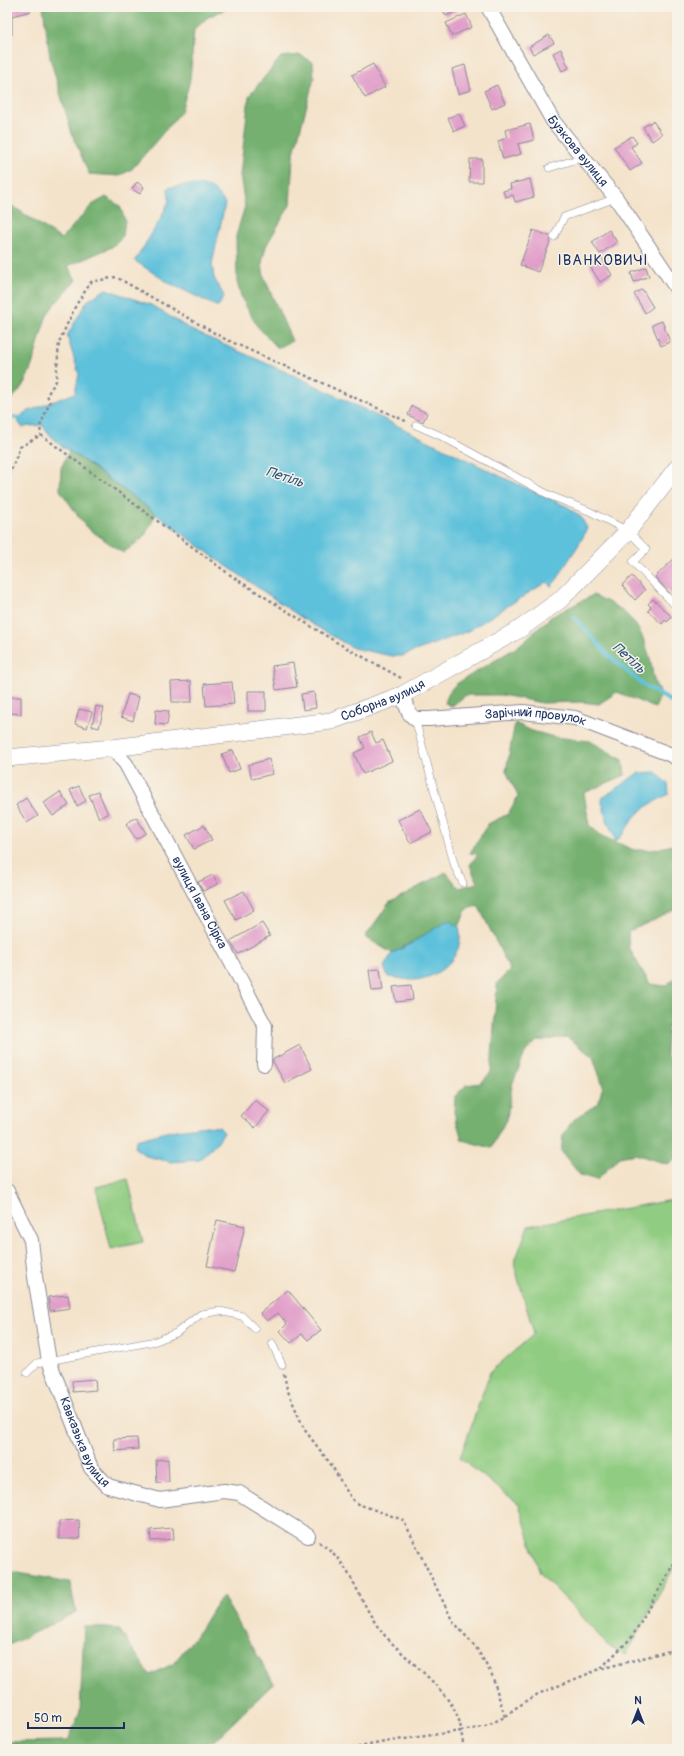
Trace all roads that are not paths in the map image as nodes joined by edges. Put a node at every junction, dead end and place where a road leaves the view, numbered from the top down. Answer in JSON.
{"nodes":[{"id":1,"x":488,"y":7,"type":"edge"},
{"id":2,"x":584,"y":157,"type":"junction"},
{"id":3,"x":549,"y":168,"type":"dead end"},
{"id":4,"x":616,"y":198,"type":"junction"},
{"id":5,"x":554,"y":237,"type":"dead end"},
{"id":6,"x":677,"y":290,"type":"edge"},
{"id":7,"x":416,"y":425,"type":"road end"},
{"id":8,"x":677,"y":468,"type":"edge"},
{"id":9,"x":628,"y":531,"type":"junction"},
{"id":10,"x":677,"y":607,"type":"edge"},
{"id":11,"x":402,"y":695,"type":"junction"},
{"id":12,"x":415,"y":719,"type":"junction"},
{"id":13,"x":112,"y":748,"type":"junction"},
{"id":14,"x":7,"y":758,"type":"edge"},
{"id":15,"x":677,"y":758,"type":"edge"},
{"id":16,"x":463,"y":883,"type":"dead end"},
{"id":17,"x":264,"y":1064,"type":"dead end"},
{"id":18,"x":7,"y":1190,"type":"edge"},
{"id":19,"x":255,"y":1329,"type":"dead end"},
{"id":20,"x":272,"y":1343,"type":"dead end"},
{"id":21,"x":49,"y":1360,"type":"junction"},
{"id":22,"x":282,"y":1365,"type":"road end"},
{"id":23,"x":27,"y":1373,"type":"dead end"},
{"id":24,"x":308,"y":1536,"type":"road end"}],
"edges":[{"from":1,"to":2,"type":"street","name":"Бузкова вулиця"},
{"from":2,"to":3,"type":"lane"},
{"from":2,"to":4,"type":"street","name":"Бузкова вулиця"},
{"from":4,"to":5,"type":"lane"},
{"from":4,"to":6,"type":"street","name":"Бузкова вулиця"},
{"from":7,"to":9,"type":"lane"},
{"from":8,"to":9,"type":"street","name":"Соборна вулиця"},
{"from":9,"to":10,"type":"lane"},
{"from":9,"to":11,"type":"street","name":"Соборна вулиця"},
{"from":11,"to":12,"type":"street"},
{"from":11,"to":13,"type":"street","name":"Соборна вулиця"},
{"from":12,"to":15,"type":"street","name":"Зарічний провулок"},
{"from":12,"to":16,"type":"lane"},
{"from":13,"to":14,"type":"street","name":"Соборна вулиця"},
{"from":13,"to":17,"type":"street","name":"вулиця Івана Сірка"},
{"from":18,"to":21,"type":"street","name":"Кавказька вулиця"},
{"from":19,"to":21,"type":"lane"},
{"from":20,"to":22,"type":"lane"},
{"from":21,"to":23,"type":"lane"},
{"from":21,"to":24,"type":"street","name":"Кавказька вулиця"}]}
